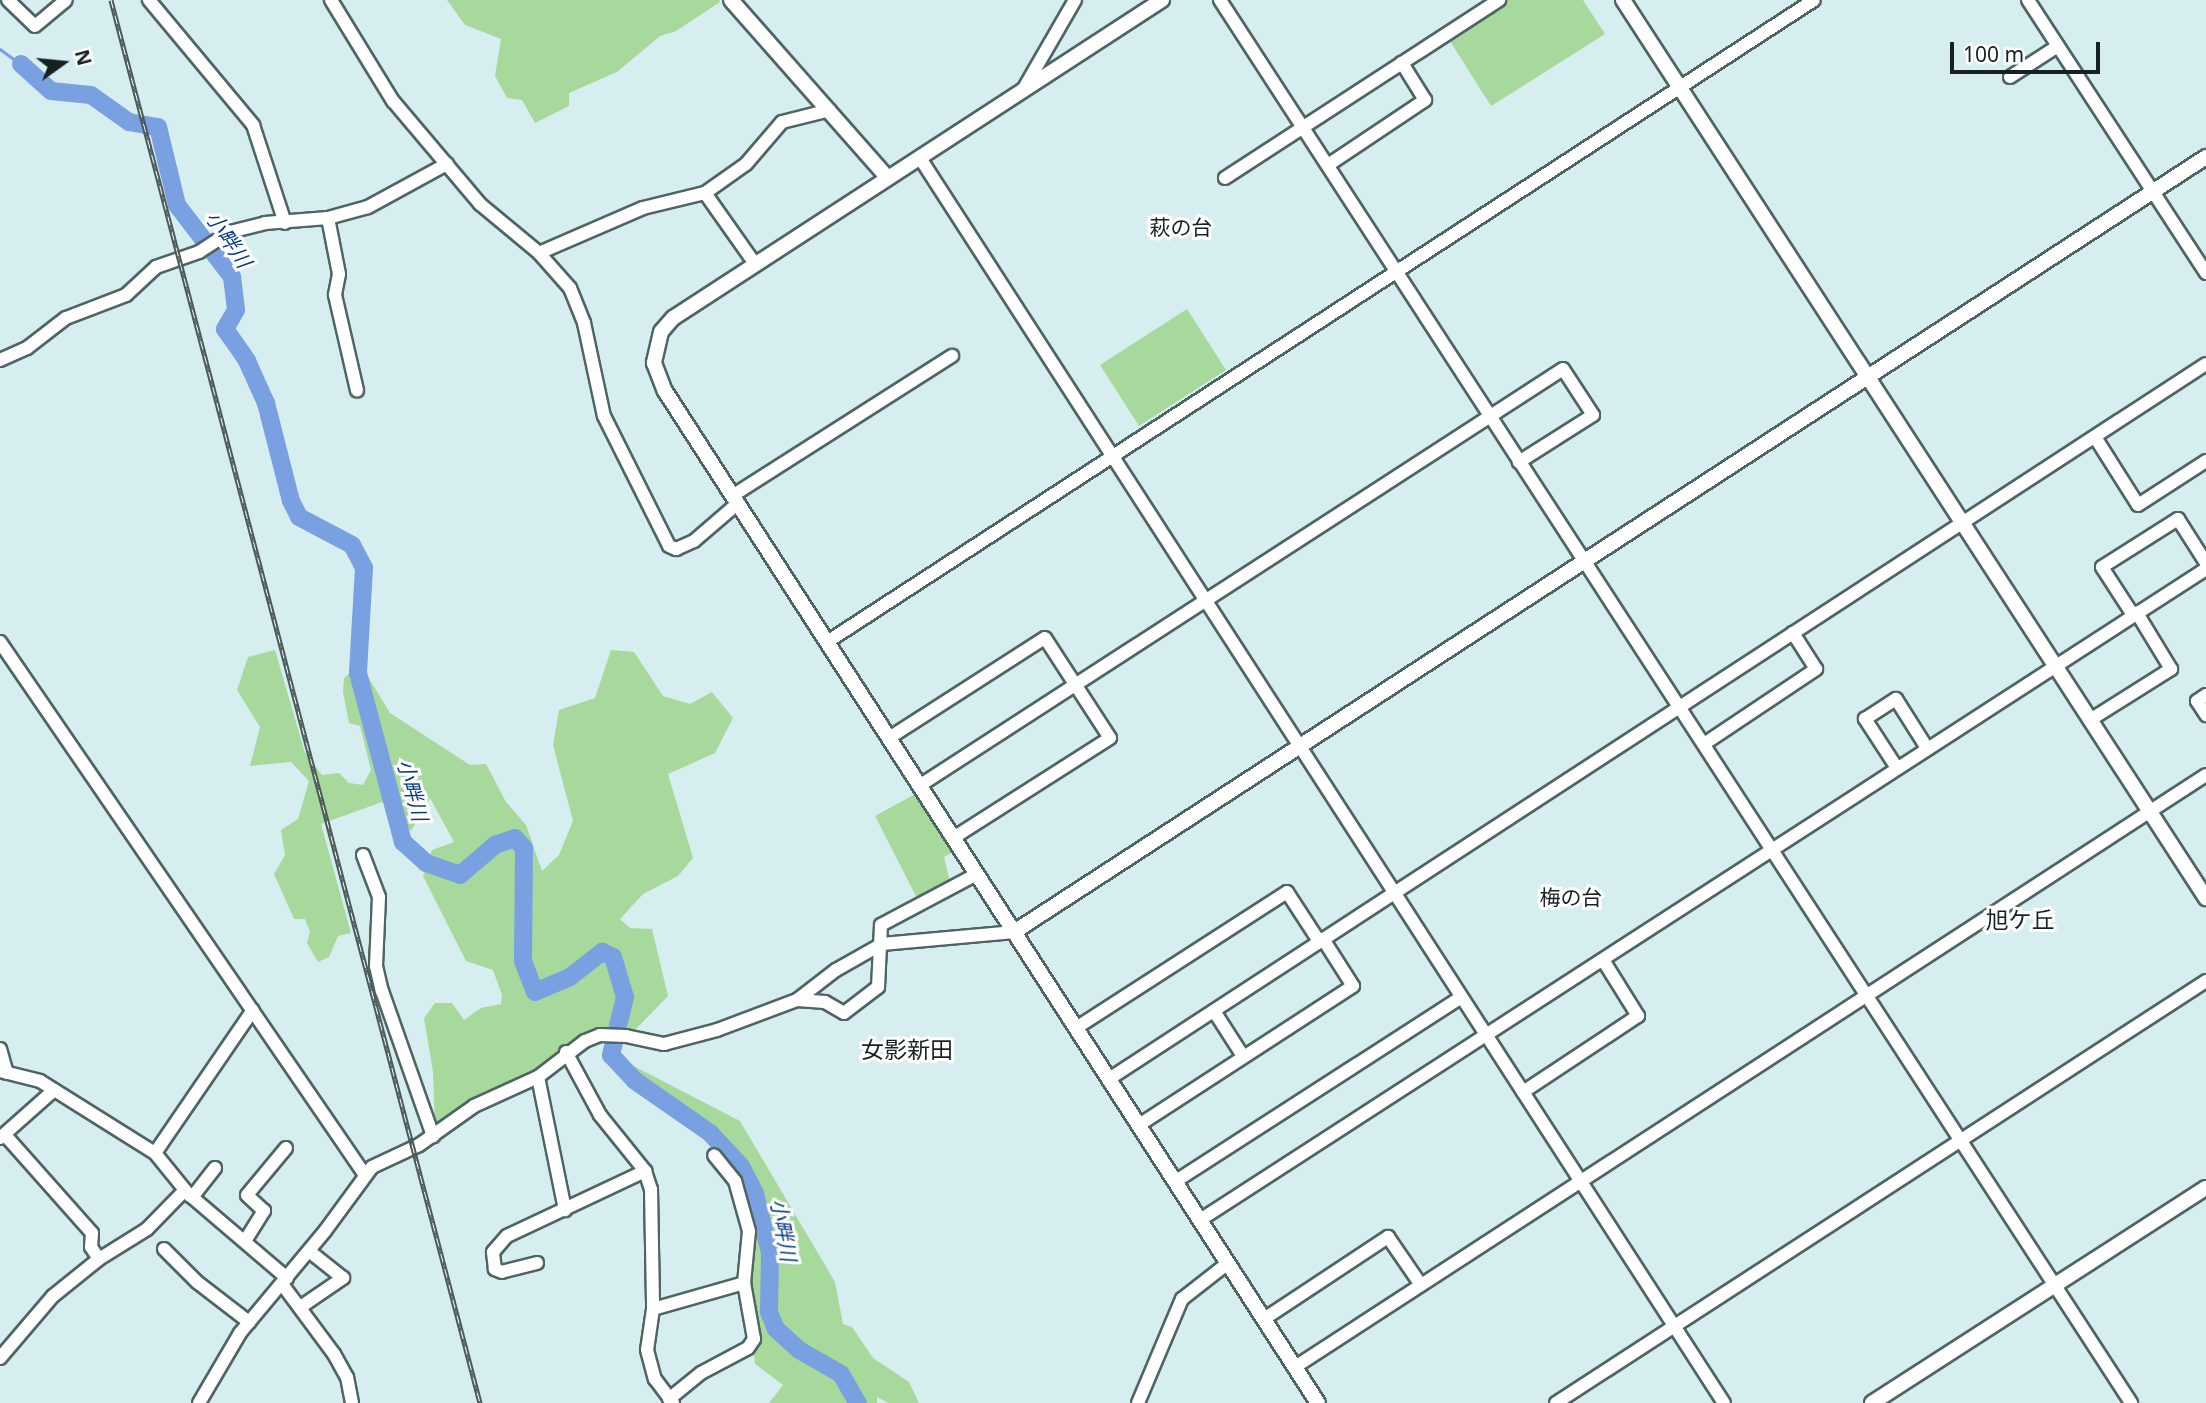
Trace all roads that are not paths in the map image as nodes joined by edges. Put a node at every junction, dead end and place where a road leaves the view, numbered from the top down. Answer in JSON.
{"nodes":[{"id":1,"x":8,"y":0,"type":"edge"},
{"id":2,"x":66,"y":0,"type":"edge"},
{"id":3,"x":149,"y":0,"type":"edge"},
{"id":4,"x":331,"y":0,"type":"edge"},
{"id":5,"x":731,"y":0,"type":"edge"},
{"id":6,"x":1075,"y":0,"type":"edge"},
{"id":7,"x":1162,"y":0,"type":"edge"},
{"id":8,"x":1220,"y":0,"type":"edge"},
{"id":9,"x":1499,"y":0,"type":"edge"},
{"id":10,"x":1623,"y":0,"type":"edge"},
{"id":11,"x":1814,"y":0,"type":"edge"},
{"id":12,"x":2028,"y":0,"type":"edge"},
{"id":13,"x":2059,"y":46,"type":"junction"},
{"id":14,"x":1402,"y":63,"type":"junction"},
{"id":15,"x":2010,"y":77,"type":"dead end"},
{"id":16,"x":1680,"y":87,"type":"junction"},
{"id":17,"x":1021,"y":94,"type":"junction"},
{"id":18,"x":830,"y":110,"type":"junction"},
{"id":19,"x":1303,"y":126,"type":"junction"},
{"id":20,"x":2206,"y":157,"type":"edge"},
{"id":21,"x":920,"y":158,"type":"junction"},
{"id":22,"x":447,"y":164,"type":"junction"},
{"id":23,"x":1328,"y":165,"type":"junction"},
{"id":24,"x":888,"y":178,"type":"junction"},
{"id":25,"x":1225,"y":178,"type":"dead end"},
{"id":26,"x":2152,"y":192,"type":"junction"},
{"id":27,"x":705,"y":193,"type":"junction"},
{"id":28,"x":328,"y":218,"type":"junction"},
{"id":29,"x":285,"y":223,"type":"junction"},
{"id":30,"x":539,"y":253,"type":"junction"},
{"id":31,"x":755,"y":264,"type":"junction"},
{"id":32,"x":1396,"y":270,"type":"junction"},
{"id":33,"x":2206,"y":273,"type":"edge"},
{"id":34,"x":952,"y":356,"type":"dead end"},
{"id":35,"x":0,"y":360,"type":"edge"},
{"id":36,"x":2206,"y":364,"type":"edge"},
{"id":37,"x":1868,"y":376,"type":"junction"},
{"id":38,"x":357,"y":390,"type":"dead end"},
{"id":39,"x":1489,"y":417,"type":"junction"},
{"id":40,"x":2095,"y":437,"type":"junction"},
{"id":41,"x":1111,"y":455,"type":"junction"},
{"id":42,"x":2206,"y":461,"type":"edge"},
{"id":43,"x":1519,"y":462,"type":"junction"},
{"id":44,"x":735,"y":500,"type":"junction"},
{"id":45,"x":1961,"y":522,"type":"junction"},
{"id":46,"x":1583,"y":561,"type":"junction"},
{"id":47,"x":2206,"y":564,"type":"edge"},
{"id":48,"x":2206,"y":569,"type":"edge"},
{"id":49,"x":1205,"y":600,"type":"junction"},
{"id":50,"x":2135,"y":614,"type":"junction"},
{"id":51,"x":1793,"y":633,"type":"junction"},
{"id":52,"x":0,"y":642,"type":"edge"},
{"id":53,"x":827,"y":642,"type":"junction"},
{"id":54,"x":2056,"y":667,"type":"junction"},
{"id":55,"x":1075,"y":685,"type":"junction"},
{"id":56,"x":2206,"y":695,"type":"edge"},
{"id":57,"x":1679,"y":705,"type":"junction"},
{"id":58,"x":2206,"y":715,"type":"edge"},
{"id":59,"x":2090,"y":720,"type":"junction"},
{"id":60,"x":888,"y":738,"type":"junction"},
{"id":61,"x":1704,"y":744,"type":"junction"},
{"id":62,"x":1300,"y":746,"type":"junction"},
{"id":63,"x":1927,"y":748,"type":"junction"},
{"id":64,"x":1897,"y":768,"type":"junction"},
{"id":65,"x":2206,"y":775,"type":"edge"},
{"id":66,"x":919,"y":786,"type":"junction"},
{"id":67,"x":2150,"y":812,"type":"junction"},
{"id":68,"x":953,"y":838,"type":"junction"},
{"id":69,"x":1772,"y":850,"type":"junction"},
{"id":70,"x":363,"y":855,"type":"dead end"},
{"id":71,"x":976,"y":874,"type":"junction"},
{"id":72,"x":1395,"y":892,"type":"junction"},
{"id":73,"x":2206,"y":898,"type":"edge"},
{"id":74,"x":1014,"y":932,"type":"junction"},
{"id":75,"x":1321,"y":940,"type":"junction"},
{"id":76,"x":882,"y":944,"type":"junction"},
{"id":77,"x":1603,"y":960,"type":"junction"},
{"id":78,"x":2206,"y":981,"type":"edge"},
{"id":79,"x":1866,"y":995,"type":"junction"},
{"id":80,"x":1461,"y":997,"type":"junction"},
{"id":81,"x":797,"y":1000,"type":"junction"},
{"id":82,"x":253,"y":1010,"type":"junction"},
{"id":83,"x":1214,"y":1011,"type":"junction"},
{"id":84,"x":1076,"y":1028,"type":"junction"},
{"id":85,"x":1486,"y":1036,"type":"junction"},
{"id":86,"x":0,"y":1049,"type":"edge"},
{"id":87,"x":566,"y":1052,"type":"junction"},
{"id":88,"x":1243,"y":1056,"type":"junction"},
{"id":89,"x":4,"y":1072,"type":"edge"},
{"id":90,"x":538,"y":1077,"type":"junction"},
{"id":91,"x":1109,"y":1079,"type":"junction"},
{"id":92,"x":54,"y":1090,"type":"junction"},
{"id":93,"x":1523,"y":1092,"type":"junction"},
{"id":94,"x":1139,"y":1125,"type":"junction"},
{"id":95,"x":433,"y":1136,"type":"junction"},
{"id":96,"x":2,"y":1137,"type":"edge"},
{"id":97,"x":1960,"y":1142,"type":"junction"},
{"id":98,"x":286,"y":1148,"type":"dead end"},
{"id":99,"x":155,"y":1153,"type":"junction"},
{"id":100,"x":714,"y":1156,"type":"dead end"},
{"id":101,"x":215,"y":1168,"type":"dead end"},
{"id":102,"x":645,"y":1171,"type":"junction"},
{"id":103,"x":365,"y":1175,"type":"junction"},
{"id":104,"x":1175,"y":1181,"type":"junction"},
{"id":105,"x":1581,"y":1182,"type":"junction"},
{"id":106,"x":2206,"y":1188,"type":"edge"},
{"id":107,"x":188,"y":1194,"type":"junction"},
{"id":108,"x":565,"y":1210,"type":"junction"},
{"id":109,"x":1200,"y":1220,"type":"junction"},
{"id":110,"x":245,"y":1241,"type":"junction"},
{"id":111,"x":309,"y":1246,"type":"junction"},
{"id":112,"x":164,"y":1249,"type":"dead end"},
{"id":113,"x":99,"y":1259,"type":"junction"},
{"id":114,"x":537,"y":1263,"type":"dead end"},
{"id":115,"x":1228,"y":1263,"type":"junction"},
{"id":116,"x":284,"y":1281,"type":"junction"},
{"id":117,"x":744,"y":1283,"type":"junction"},
{"id":118,"x":1421,"y":1285,"type":"junction"},
{"id":119,"x":2056,"y":1286,"type":"junction"},
{"id":120,"x":302,"y":1307,"type":"junction"},
{"id":121,"x":653,"y":1309,"type":"junction"},
{"id":122,"x":1264,"y":1319,"type":"junction"},
{"id":123,"x":248,"y":1322,"type":"junction"},
{"id":124,"x":1674,"y":1327,"type":"junction"},
{"id":125,"x":0,"y":1358,"type":"edge"},
{"id":126,"x":1295,"y":1367,"type":"junction"},
{"id":127,"x":671,"y":1401,"type":"edge"},
{"id":128,"x":199,"y":1403,"type":"edge"},
{"id":129,"x":352,"y":1403,"type":"edge"},
{"id":130,"x":1138,"y":1403,"type":"edge"},
{"id":131,"x":1318,"y":1403,"type":"edge"},
{"id":132,"x":1556,"y":1403,"type":"edge"},
{"id":133,"x":1724,"y":1403,"type":"edge"},
{"id":134,"x":1872,"y":1403,"type":"edge"},
{"id":135,"x":2131,"y":1403,"type":"edge"}],
"edges":[{"from":1,"to":2,"type":"street"},
{"from":3,"to":29,"type":"street"},
{"from":4,"to":22,"type":"street"},
{"from":5,"to":18,"type":"street"},
{"from":6,"to":17,"type":"street"},
{"from":7,"to":17,"type":"street"},
{"from":8,"to":19,"type":"street"},
{"from":9,"to":14,"type":"street"},
{"from":10,"to":16,"type":"street"},
{"from":11,"to":16,"type":"street"},
{"from":12,"to":13,"type":"street"},
{"from":13,"to":15,"type":"street"},
{"from":13,"to":26,"type":"street"},
{"from":14,"to":19,"type":"street"},
{"from":14,"to":23,"type":"street"},
{"from":16,"to":32,"type":"street"},
{"from":16,"to":37,"type":"street"},
{"from":17,"to":21,"type":"street"},
{"from":18,"to":24,"type":"street"},
{"from":18,"to":27,"type":"street"},
{"from":19,"to":23,"type":"street"},
{"from":19,"to":25,"type":"street"},
{"from":20,"to":26,"type":"street"},
{"from":21,"to":24,"type":"street"},
{"from":21,"to":41,"type":"street"},
{"from":22,"to":28,"type":"street"},
{"from":22,"to":30,"type":"street"},
{"from":23,"to":32,"type":"street"},
{"from":24,"to":31,"type":"street"},
{"from":26,"to":33,"type":"street"},
{"from":26,"to":37,"type":"street"},
{"from":27,"to":30,"type":"street"},
{"from":27,"to":31,"type":"street"},
{"from":28,"to":29,"type":"street"},
{"from":28,"to":38,"type":"street"},
{"from":29,"to":35,"type":"street"},
{"from":30,"to":44,"type":"street"},
{"from":31,"to":44,"type":"street"},
{"from":32,"to":39,"type":"street"},
{"from":32,"to":41,"type":"street"},
{"from":34,"to":44,"type":"street"},
{"from":36,"to":40,"type":"street"},
{"from":37,"to":45,"type":"street"},
{"from":37,"to":46,"type":"street"},
{"from":39,"to":43,"type":"street"},
{"from":39,"to":43,"type":"street"},
{"from":39,"to":49,"type":"street"},
{"from":40,"to":42,"type":"street"},
{"from":40,"to":45,"type":"street"},
{"from":41,"to":49,"type":"street"},
{"from":41,"to":53,"type":"street"},
{"from":43,"to":46,"type":"street"},
{"from":44,"to":53,"type":"street"},
{"from":45,"to":51,"type":"street"},
{"from":45,"to":54,"type":"street"},
{"from":46,"to":57,"type":"street"},
{"from":46,"to":62,"type":"street"},
{"from":47,"to":50,"type":"street"},
{"from":48,"to":50,"type":"street"},
{"from":49,"to":55,"type":"street"},
{"from":49,"to":62,"type":"street"},
{"from":50,"to":54,"type":"street"},
{"from":50,"to":59,"type":"street"},
{"from":51,"to":57,"type":"street"},
{"from":51,"to":61,"type":"street"},
{"from":52,"to":82,"type":"street"},
{"from":53,"to":60,"type":"street"},
{"from":54,"to":59,"type":"street"},
{"from":54,"to":63,"type":"street"},
{"from":55,"to":60,"type":"street"},
{"from":55,"to":66,"type":"street"},
{"from":55,"to":68,"type":"street"},
{"from":56,"to":58,"type":"street"},
{"from":57,"to":61,"type":"street"},
{"from":57,"to":72,"type":"street"},
{"from":59,"to":67,"type":"street"},
{"from":60,"to":66,"type":"street"},
{"from":61,"to":69,"type":"street"},
{"from":62,"to":72,"type":"street"},
{"from":62,"to":74,"type":"street"},
{"from":63,"to":64,"type":"street"},
{"from":63,"to":64,"type":"street"},
{"from":64,"to":69,"type":"street"},
{"from":65,"to":67,"type":"street"},
{"from":66,"to":68,"type":"street"},
{"from":67,"to":73,"type":"street"},
{"from":67,"to":79,"type":"street"},
{"from":68,"to":71,"type":"street"},
{"from":69,"to":77,"type":"street"},
{"from":69,"to":79,"type":"street"},
{"from":70,"to":95,"type":"street"},
{"from":71,"to":74,"type":"street"},
{"from":71,"to":76,"type":"street"},
{"from":72,"to":75,"type":"street"},
{"from":72,"to":80,"type":"street"},
{"from":74,"to":76,"type":"street"},
{"from":74,"to":84,"type":"street"},
{"from":75,"to":83,"type":"street"},
{"from":75,"to":84,"type":"street"},
{"from":75,"to":88,"type":"street"},
{"from":76,"to":81,"type":"street"},
{"from":76,"to":81,"type":"street"},
{"from":77,"to":85,"type":"street"},
{"from":77,"to":93,"type":"street"},
{"from":78,"to":97,"type":"street"},
{"from":79,"to":97,"type":"street"},
{"from":79,"to":105,"type":"street"},
{"from":80,"to":85,"type":"street"},
{"from":80,"to":104,"type":"street"},
{"from":81,"to":87,"type":"street"},
{"from":82,"to":99,"type":"street"},
{"from":82,"to":103,"type":"street"},
{"from":83,"to":88,"type":"street"},
{"from":83,"to":91,"type":"street"},
{"from":84,"to":91,"type":"street"},
{"from":85,"to":93,"type":"street"},
{"from":85,"to":109,"type":"street"},
{"from":86,"to":89,"type":"street"},
{"from":87,"to":90,"type":"street"},
{"from":87,"to":102,"type":"street"},
{"from":88,"to":94,"type":"street"},
{"from":89,"to":92,"type":"street"},
{"from":90,"to":95,"type":"street"},
{"from":90,"to":108,"type":"street"},
{"from":91,"to":94,"type":"street"},
{"from":92,"to":96,"type":"street"},
{"from":92,"to":99,"type":"street"},
{"from":93,"to":105,"type":"street"},
{"from":94,"to":104,"type":"street"},
{"from":95,"to":103,"type":"street"},
{"from":96,"to":113,"type":"street"},
{"from":97,"to":119,"type":"street"},
{"from":97,"to":124,"type":"street"},
{"from":98,"to":110,"type":"street"},
{"from":99,"to":107,"type":"street"},
{"from":100,"to":117,"type":"street"},
{"from":101,"to":107,"type":"street"},
{"from":102,"to":108,"type":"street"},
{"from":102,"to":121,"type":"street"},
{"from":103,"to":111,"type":"street"},
{"from":104,"to":109,"type":"street"},
{"from":105,"to":118,"type":"street"},
{"from":105,"to":124,"type":"street"},
{"from":106,"to":119,"type":"street"},
{"from":107,"to":110,"type":"street"},
{"from":107,"to":113,"type":"street"},
{"from":108,"to":114,"type":"street"},
{"from":109,"to":115,"type":"street"},
{"from":110,"to":116,"type":"street"},
{"from":111,"to":116,"type":"street"},
{"from":111,"to":120,"type":"street"},
{"from":112,"to":123,"type":"street"},
{"from":113,"to":125,"type":"street"},
{"from":115,"to":122,"type":"street"},
{"from":115,"to":130,"type":"street"},
{"from":116,"to":120,"type":"street"},
{"from":116,"to":123,"type":"street"},
{"from":117,"to":121,"type":"street"},
{"from":117,"to":127,"type":"street"},
{"from":118,"to":122,"type":"street"},
{"from":118,"to":126,"type":"street"},
{"from":119,"to":134,"type":"street"},
{"from":119,"to":135,"type":"street"},
{"from":120,"to":129,"type":"street"},
{"from":121,"to":127,"type":"street"},
{"from":122,"to":126,"type":"street"},
{"from":123,"to":128,"type":"street"},
{"from":124,"to":132,"type":"street"},
{"from":124,"to":133,"type":"street"},
{"from":126,"to":131,"type":"street"}]}
